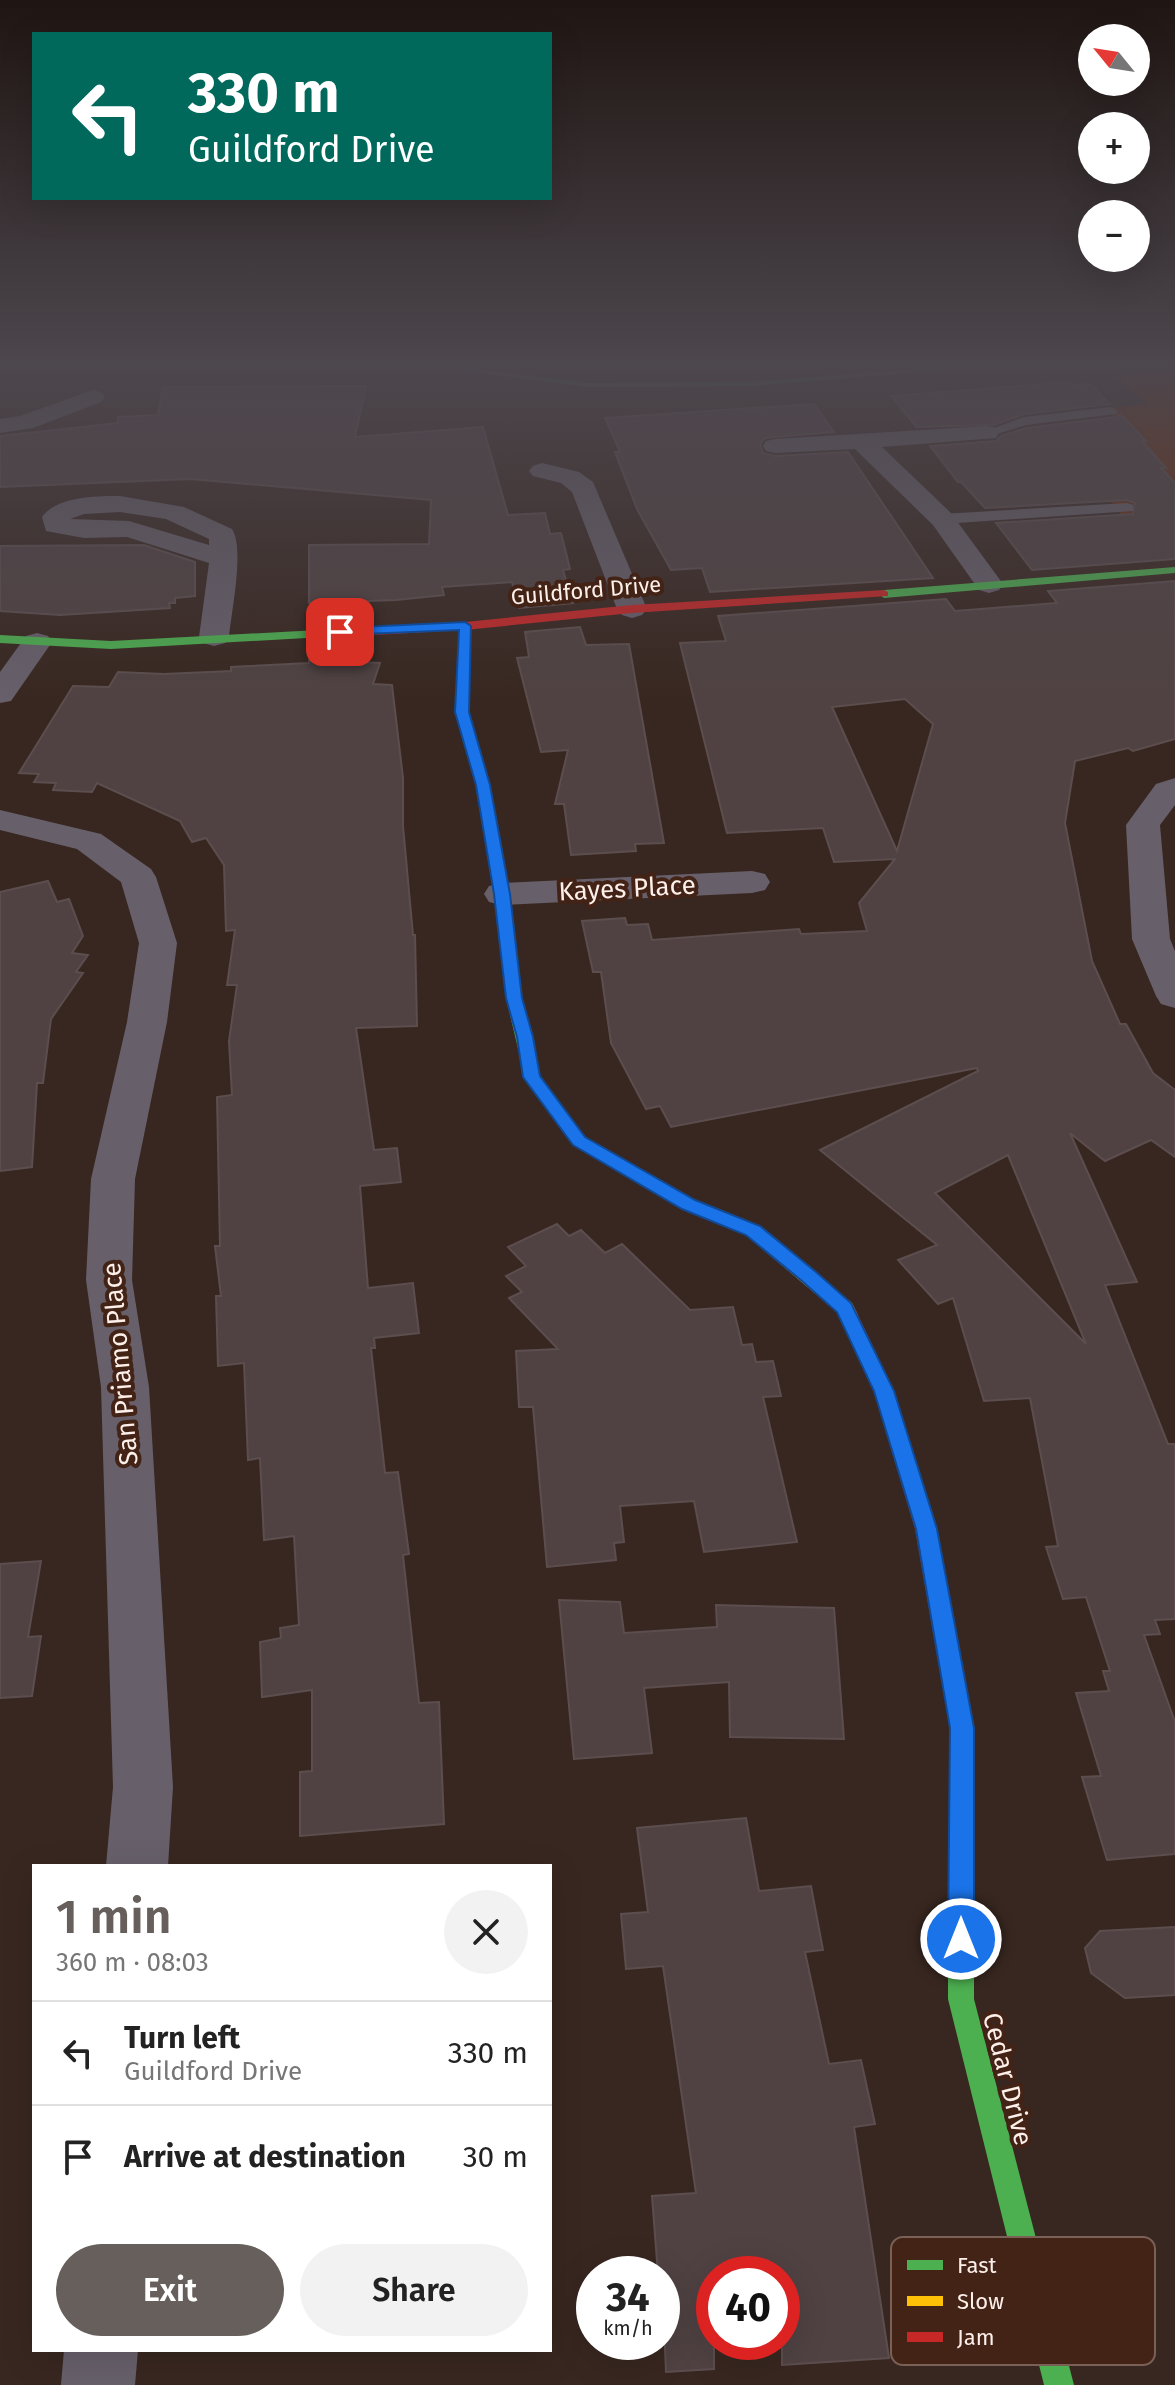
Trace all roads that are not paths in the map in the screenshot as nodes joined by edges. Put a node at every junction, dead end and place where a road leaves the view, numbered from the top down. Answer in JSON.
{"nodes":[{"id":1,"x":572,"y":478,"type":"edge"},
{"id":2,"x":900,"y":478,"type":"edge"},
{"id":3,"x":1127,"y":508,"type":"dead end"},
{"id":4,"x":942,"y":519,"type":"junction"},
{"id":5,"x":223,"y":559,"type":"junction"},
{"id":6,"x":1175,"y":570,"type":"edge"},
{"id":7,"x":989,"y":584,"type":"junction"},
{"id":8,"x":632,"y":609,"type":"junction"},
{"id":9,"x":465,"y":626,"type":"junction"},
{"id":10,"x":214,"y":637,"type":"junction"},
{"id":11,"x":0,"y":639,"type":"edge"},
{"id":12,"x":37,"y":642,"type":"junction"},
{"id":13,"x":0,"y":694,"type":"edge"},
{"id":14,"x":1175,"y":788,"type":"edge"},
{"id":15,"x":0,"y":820,"type":"edge"},
{"id":16,"x":752,"y":882,"type":"dead end"},
{"id":17,"x":502,"y":894,"type":"junction"},
{"id":18,"x":1175,"y":996,"type":"edge"},
{"id":19,"x":137,"y":1864,"type":"edge"},
{"id":20,"x":1021,"y":2237,"type":"edge"},
{"id":21,"x":101,"y":2352,"type":"edge"},
{"id":22,"x":1054,"y":2365,"type":"edge"},
{"id":23,"x":98,"y":2385,"type":"edge"},
{"id":24,"x":1059,"y":2385,"type":"edge"}],
"edges":[{"from":1,"to":8,"type":"street"},
{"from":2,"to":4,"type":"street"},
{"from":3,"to":4,"type":"lane"},
{"from":4,"to":7,"type":"street"},
{"from":5,"to":5,"type":"street"},
{"from":5,"to":10,"type":"street"},
{"from":6,"to":7,"type":"street","name":"Guildford Drive"},
{"from":7,"to":8,"type":"street","name":"Guildford Drive"},
{"from":8,"to":9,"type":"street","name":"Guildford Drive"},
{"from":9,"to":10,"type":"street","name":"Guildford Drive"},
{"from":9,"to":17,"type":"street","name":"Cedar Drive"},
{"from":10,"to":12,"type":"street","name":"Guildford Drive"},
{"from":11,"to":12,"type":"street","name":"Guildford Drive"},
{"from":12,"to":13,"type":"street"},
{"from":14,"to":18,"type":"street"},
{"from":15,"to":19,"type":"street","name":"San Priamo Place"},
{"from":16,"to":17,"type":"street","name":"Kayes Place"},
{"from":17,"to":20,"type":"street","name":"Cedar Drive"},
{"from":21,"to":23,"type":"street"},
{"from":22,"to":24,"type":"street","name":"Cedar Drive"}]}
